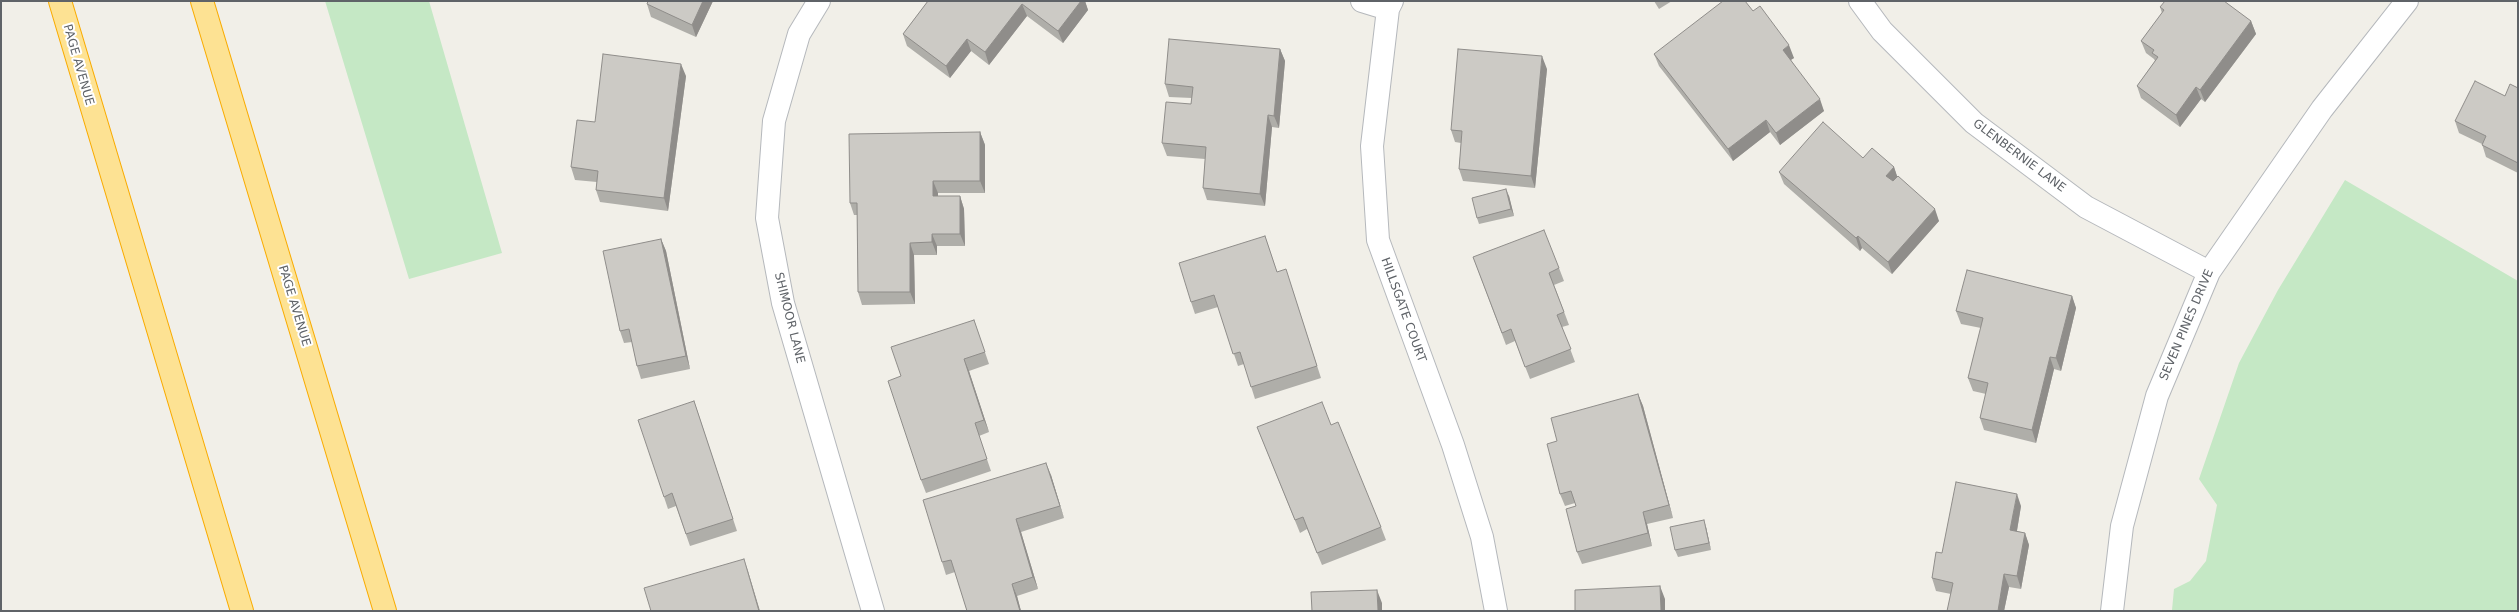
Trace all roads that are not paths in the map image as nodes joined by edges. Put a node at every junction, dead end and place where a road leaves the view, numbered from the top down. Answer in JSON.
{"nodes":[{"id":1,"x":60,"y":1,"type":"edge"},
{"id":2,"x":202,"y":1,"type":"edge"},
{"id":3,"x":819,"y":1,"type":"edge"},
{"id":4,"x":1362,"y":1,"type":"edge"},
{"id":5,"x":1860,"y":1,"type":"edge"},
{"id":6,"x":2407,"y":1,"type":"edge"},
{"id":7,"x":1390,"y":5,"type":"edge"},
{"id":8,"x":2209,"y":272,"type":"junction"},
{"id":9,"x":242,"y":611,"type":"edge"},
{"id":10,"x":385,"y":611,"type":"edge"},
{"id":11,"x":873,"y":611,"type":"edge"},
{"id":12,"x":1496,"y":611,"type":"edge"},
{"id":13,"x":2112,"y":611,"type":"edge"}],
"edges":[{"from":1,"to":9,"type":"highway","name":"PAGE AVENUE"},
{"from":2,"to":10,"type":"highway","name":"PAGE AVENUE"},
{"from":3,"to":11,"type":"street","name":"SHIMOOR LANE"},
{"from":4,"to":7,"type":"street"},
{"from":5,"to":8,"type":"street","name":"GLENBERNIE LANE"},
{"from":6,"to":8,"type":"street","name":"SEVEN PINES DRIVE"},
{"from":7,"to":12,"type":"street","name":"HILLSGATE COURT"},
{"from":8,"to":13,"type":"street","name":"SEVEN PINES DRIVE"}]}
